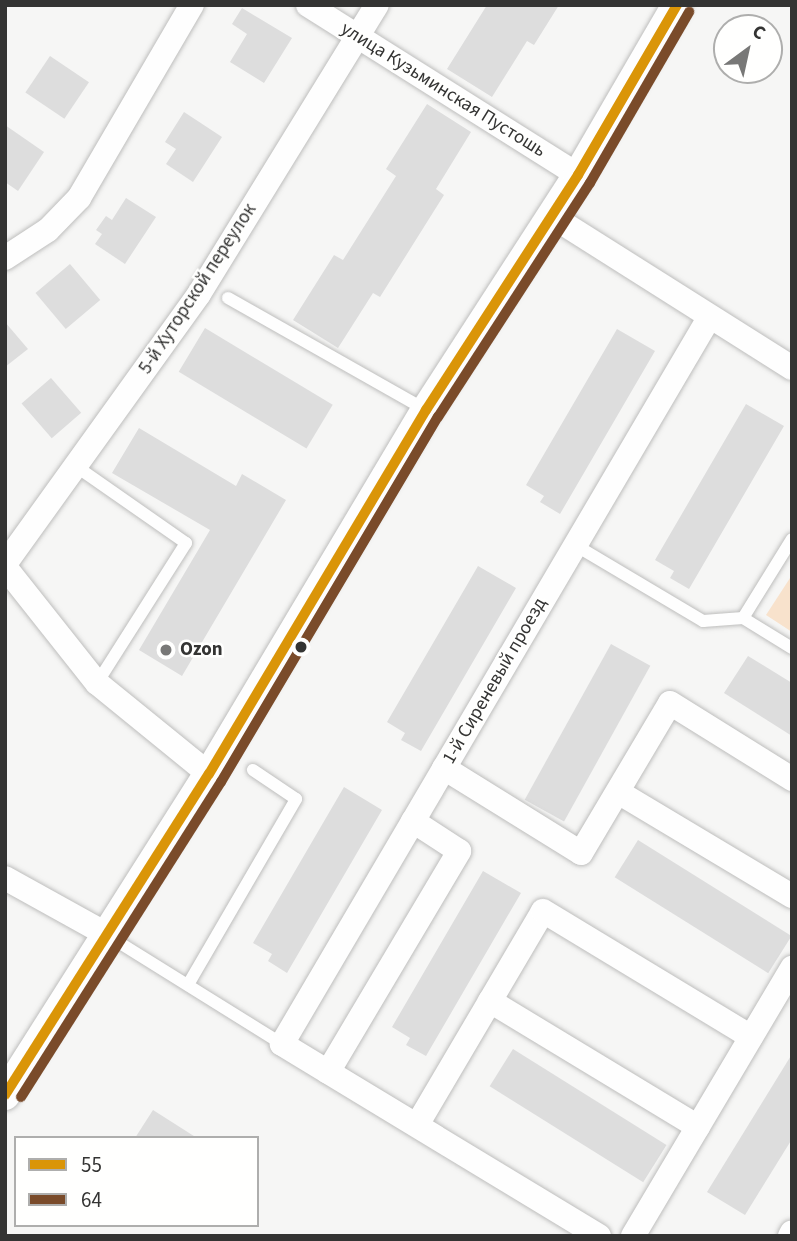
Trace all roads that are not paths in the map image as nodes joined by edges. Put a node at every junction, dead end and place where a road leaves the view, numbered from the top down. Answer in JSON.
{"nodes":[{"id":1,"x":192,"y":5,"type":"edge"},
{"id":2,"x":309,"y":5,"type":"edge"},
{"id":3,"x":377,"y":5,"type":"edge"},
{"id":4,"x":677,"y":5,"type":"edge"},
{"id":5,"x":358,"y":36,"type":"junction"},
{"id":6,"x":578,"y":175,"type":"junction"},
{"id":7,"x":551,"y":215,"type":"junction"},
{"id":8,"x":5,"y":258,"type":"edge"},
{"id":9,"x":228,"y":298,"type":"dead end"},
{"id":10,"x":709,"y":318,"type":"junction"},
{"id":11,"x":792,"y":368,"type":"edge"},
{"id":12,"x":426,"y":410,"type":"junction"},
{"id":13,"x":77,"y":467,"type":"junction"},
{"id":14,"x":792,"y":540,"type":"edge"},
{"id":15,"x":575,"y":545,"type":"junction"},
{"id":16,"x":5,"y":565,"type":"edge"},
{"id":17,"x":743,"y":618,"type":"junction"},
{"id":18,"x":792,"y":648,"type":"edge"},
{"id":19,"x":97,"y":683,"type":"junction"},
{"id":20,"x":444,"y":768,"type":"junction"},
{"id":21,"x":253,"y":770,"type":"dead end"},
{"id":22,"x":209,"y":774,"type":"junction"},
{"id":23,"x":792,"y":779,"type":"edge"},
{"id":24,"x":618,"y":793,"type":"junction"},
{"id":25,"x":412,"y":821,"type":"junction"},
{"id":26,"x":5,"y":878,"type":"edge"},
{"id":27,"x":792,"y":896,"type":"edge"},
{"id":28,"x":106,"y":934,"type":"junction"},
{"id":29,"x":789,"y":977,"type":"edge"},
{"id":30,"x":189,"y":983,"type":"junction"},
{"id":31,"x":490,"y":1002,"type":"junction"},
{"id":32,"x":751,"y":1037,"type":"junction"},
{"id":33,"x":282,"y":1044,"type":"junction"},
{"id":34,"x":328,"y":1072,"type":"junction"},
{"id":35,"x":5,"y":1095,"type":"edge"},
{"id":36,"x":416,"y":1125,"type":"junction"},
{"id":37,"x":698,"y":1127,"type":"junction"},
{"id":38,"x":599,"y":1236,"type":"edge"},
{"id":39,"x":633,"y":1236,"type":"edge"}],
"edges":[{"from":1,"to":8,"type":"street"},
{"from":2,"to":5,"type":"street","name":"улица Кузьминская Пустошь"},
{"from":3,"to":5,"type":"street","name":"5-й Хуторской переулок"},
{"from":4,"to":6,"type":"street"},
{"from":5,"to":6,"type":"street","name":"улица Кузьминская Пустошь"},
{"from":5,"to":13,"type":"street","name":"5-й Хуторской переулок"},
{"from":6,"to":7,"type":"street"},
{"from":7,"to":10,"type":"street"},
{"from":7,"to":12,"type":"street"},
{"from":9,"to":12,"type":"lane"},
{"from":10,"to":11,"type":"street"},
{"from":10,"to":15,"type":"street","name":"1-й Сиреневый проезд"},
{"from":12,"to":22,"type":"street"},
{"from":13,"to":16,"type":"street","name":"5-й Хуторской переулок"},
{"from":13,"to":19,"type":"lane"},
{"from":14,"to":17,"type":"lane"},
{"from":15,"to":17,"type":"lane"},
{"from":15,"to":20,"type":"street","name":"1-й Сиреневый проезд"},
{"from":16,"to":19,"type":"street"},
{"from":17,"to":18,"type":"lane"},
{"from":19,"to":22,"type":"street"},
{"from":20,"to":24,"type":"street"},
{"from":20,"to":25,"type":"street","name":"1-й Сиреневый проезд"},
{"from":21,"to":30,"type":"lane"},
{"from":22,"to":28,"type":"street"},
{"from":23,"to":24,"type":"street"},
{"from":24,"to":27,"type":"street"},
{"from":25,"to":33,"type":"street","name":"1-й Сиреневый проезд"},
{"from":25,"to":34,"type":"street"},
{"from":26,"to":28,"type":"street"},
{"from":28,"to":30,"type":"lane"},
{"from":28,"to":35,"type":"street"},
{"from":29,"to":32,"type":"street"},
{"from":30,"to":33,"type":"lane"},
{"from":31,"to":32,"type":"street"},
{"from":31,"to":36,"type":"street"},
{"from":31,"to":37,"type":"street"},
{"from":32,"to":37,"type":"street"},
{"from":33,"to":34,"type":"street"},
{"from":34,"to":36,"type":"street"},
{"from":36,"to":38,"type":"street"},
{"from":37,"to":39,"type":"street"}]}
